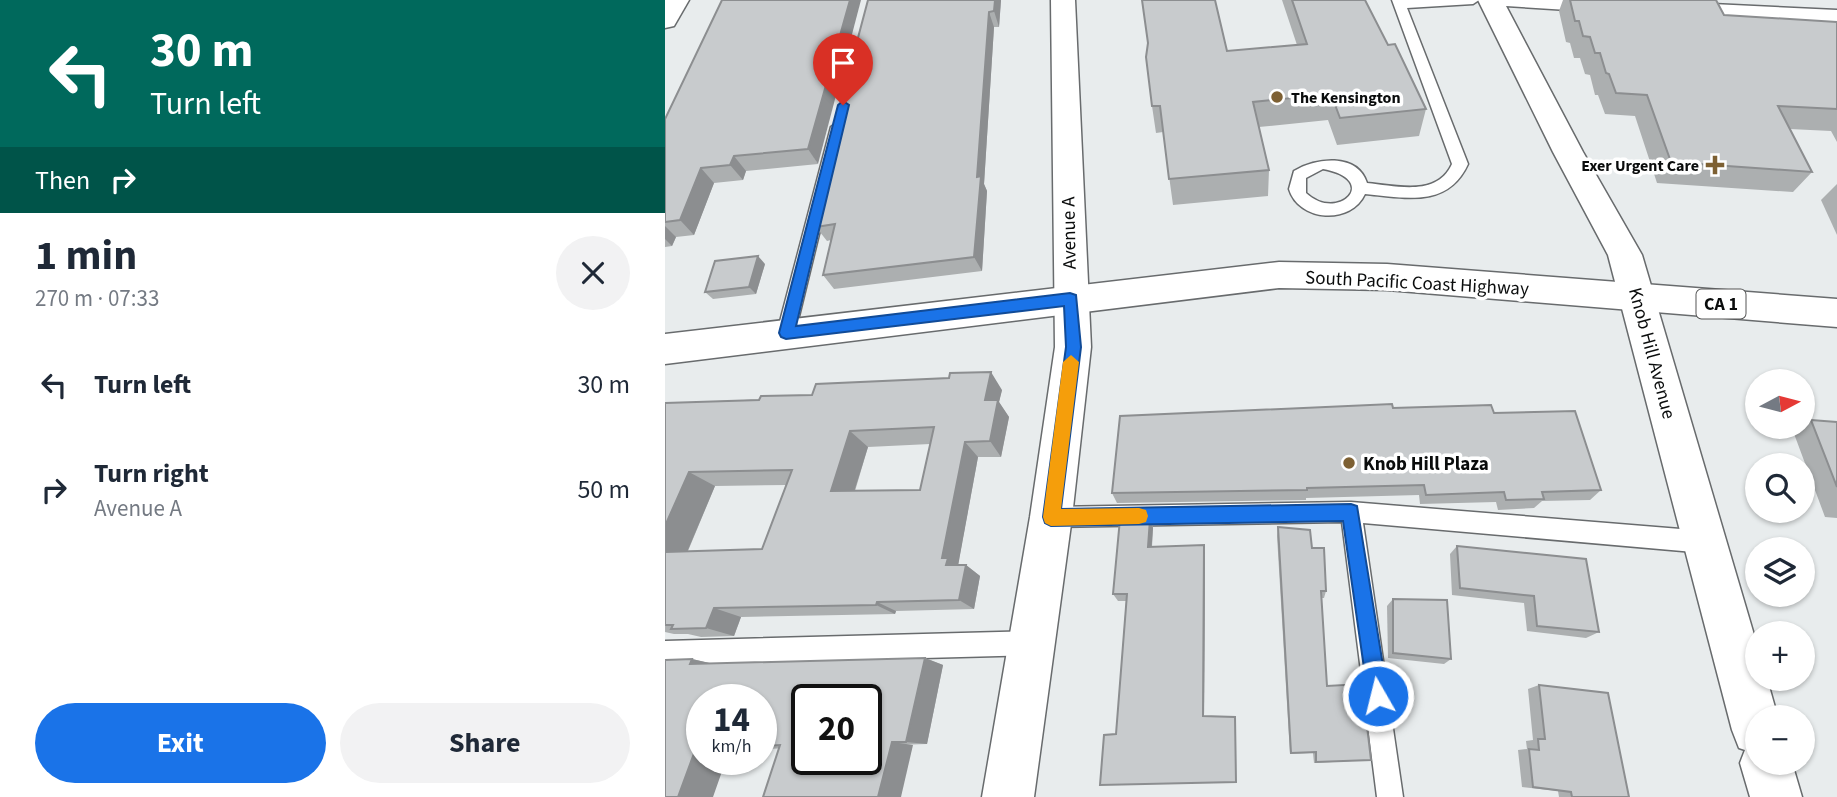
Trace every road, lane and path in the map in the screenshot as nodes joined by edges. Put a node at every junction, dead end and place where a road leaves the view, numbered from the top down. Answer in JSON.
{"nodes":[{"id":1,"x":677,"y":0,"type":"edge"},
{"id":2,"x":1063,"y":0,"type":"edge"},
{"id":3,"x":1473,"y":0,"type":"edge"},
{"id":4,"x":1490,"y":0,"type":"edge"},
{"id":5,"x":1509,"y":0,"type":"edge"},
{"id":6,"x":1399,"y":2,"type":"edge"},
{"id":7,"x":1837,"y":17,"type":"edge"},
{"id":8,"x":665,"y":21,"type":"edge"},
{"id":9,"x":840,"y":118,"type":"edge"},
{"id":10,"x":1361,"y":188,"type":"dead end"},
{"id":11,"x":1638,"y":298,"type":"junction"},
{"id":12,"x":1070,"y":299,"type":"junction"},
{"id":13,"x":1837,"y":313,"type":"edge"},
{"id":14,"x":786,"y":333,"type":"junction"},
{"id":15,"x":665,"y":349,"type":"edge"},
{"id":16,"x":1351,"y":512,"type":"junction"},
{"id":17,"x":1051,"y":517,"type":"junction"},
{"id":18,"x":1705,"y":542,"type":"junction"},
{"id":19,"x":1031,"y":643,"type":"junction"},
{"id":20,"x":665,"y":653,"type":"edge"},
{"id":21,"x":1750,"y":705,"type":"edge"},
{"id":22,"x":1770,"y":775,"type":"edge"},
{"id":23,"x":1008,"y":797,"type":"edge"},
{"id":24,"x":1390,"y":797,"type":"edge"},
{"id":25,"x":1776,"y":797,"type":"edge"}],
"edges":[{"from":1,"to":8,"type":"main road"},
{"from":2,"to":12,"type":"main road","name":"Avenue A"},
{"from":3,"to":6,"type":"lane"},
{"from":4,"to":11,"type":"main road","name":"Knob Hill Avenue"},
{"from":5,"to":7,"type":"main road"},
{"from":6,"to":10,"type":"lane"},
{"from":9,"to":14,"type":"lane"},
{"from":11,"to":12,"type":"main road","name":"South Pacific Coast Highway","number":"CA 1"},
{"from":11,"to":13,"type":"main road","name":"South Pacific Coast Highway","number":"CA 1"},
{"from":11,"to":18,"type":"main road","name":"Knob Hill Avenue"},
{"from":12,"to":14,"type":"main road","name":"South Pacific Coast Highway","number":"CA 1"},
{"from":12,"to":17,"type":"main road","name":"Avenue A"},
{"from":14,"to":15,"type":"main road","name":"South Pacific Coast Highway","number":"CA 1"},
{"from":16,"to":17,"type":"lane"},
{"from":16,"to":18,"type":"lane"},
{"from":16,"to":24,"type":"lane"},
{"from":17,"to":19,"type":"main road","name":"Avenue A"},
{"from":18,"to":21,"type":"main road","name":"Knob Hill Avenue"},
{"from":19,"to":20,"type":"lane"},
{"from":19,"to":23,"type":"main road","name":"Avenue A"},
{"from":22,"to":25,"type":"main road"}]}
